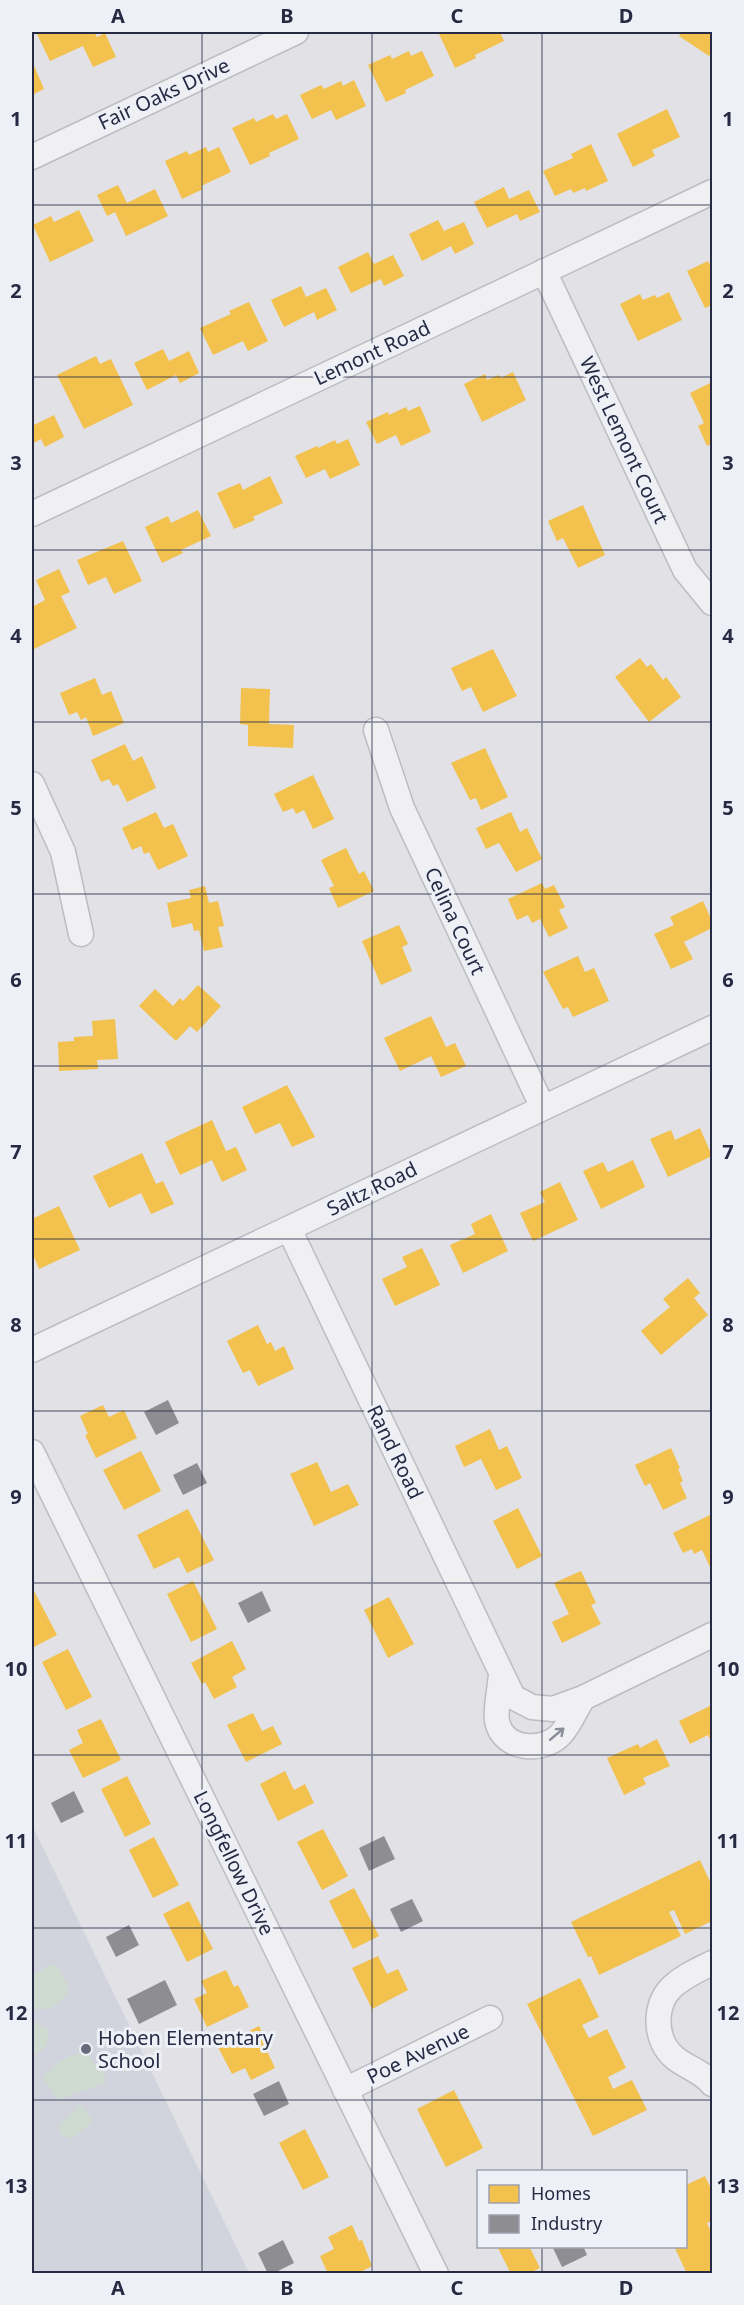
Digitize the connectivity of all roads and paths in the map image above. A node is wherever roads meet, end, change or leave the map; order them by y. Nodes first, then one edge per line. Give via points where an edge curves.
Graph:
1 (296, 32) edge
2 (32, 157) edge
3 (712, 192) edge
4 (544, 272) junction
5 (32, 514) edge
6 (712, 603) edge
7 (376, 730) dead end
8 (32, 784) edge
9 (81, 934) dead end
10 (712, 1028) edge
11 (543, 1108) junction
12 (289, 1229) junction
13 (32, 1350) edge
14 (32, 1452) edge
15 (712, 1635) edge
16 (501, 1675) junction
17 (583, 1698) junction
18 (712, 1963) edge
19 (490, 2018) dead end
20 (712, 2084) edge
21 (345, 2090) junction
22 (436, 2274) edge

1 - 2 street, Fair Oaks Drive
3 - 4 street, Lemont Road
4 - 5 street, Lemont Road
4 - 6 street, West Lemont Court via 685,570
7 - 11 street, Celina Court via 402,808
8 - 9 street via 63,852
10 - 11 street, Saltz Road
11 - 12 street, Saltz Road
12 - 13 street, Saltz Road
12 - 16 street, Rand Road
14 - 21 street, Longfellow Drive
15 - 17 street
16 - 17 street, Rand Road via 513,1697 532,1707 553,1709
16 -> 17 street via 497,1722 516,1745 537,1747 560,1735
18 - 20 street via 671,1988 664,1997 658,2026 662,2041 675,2059 706,2076
19 - 21 street, Poe Avenue
21 - 22 street, Longfellow Drive

